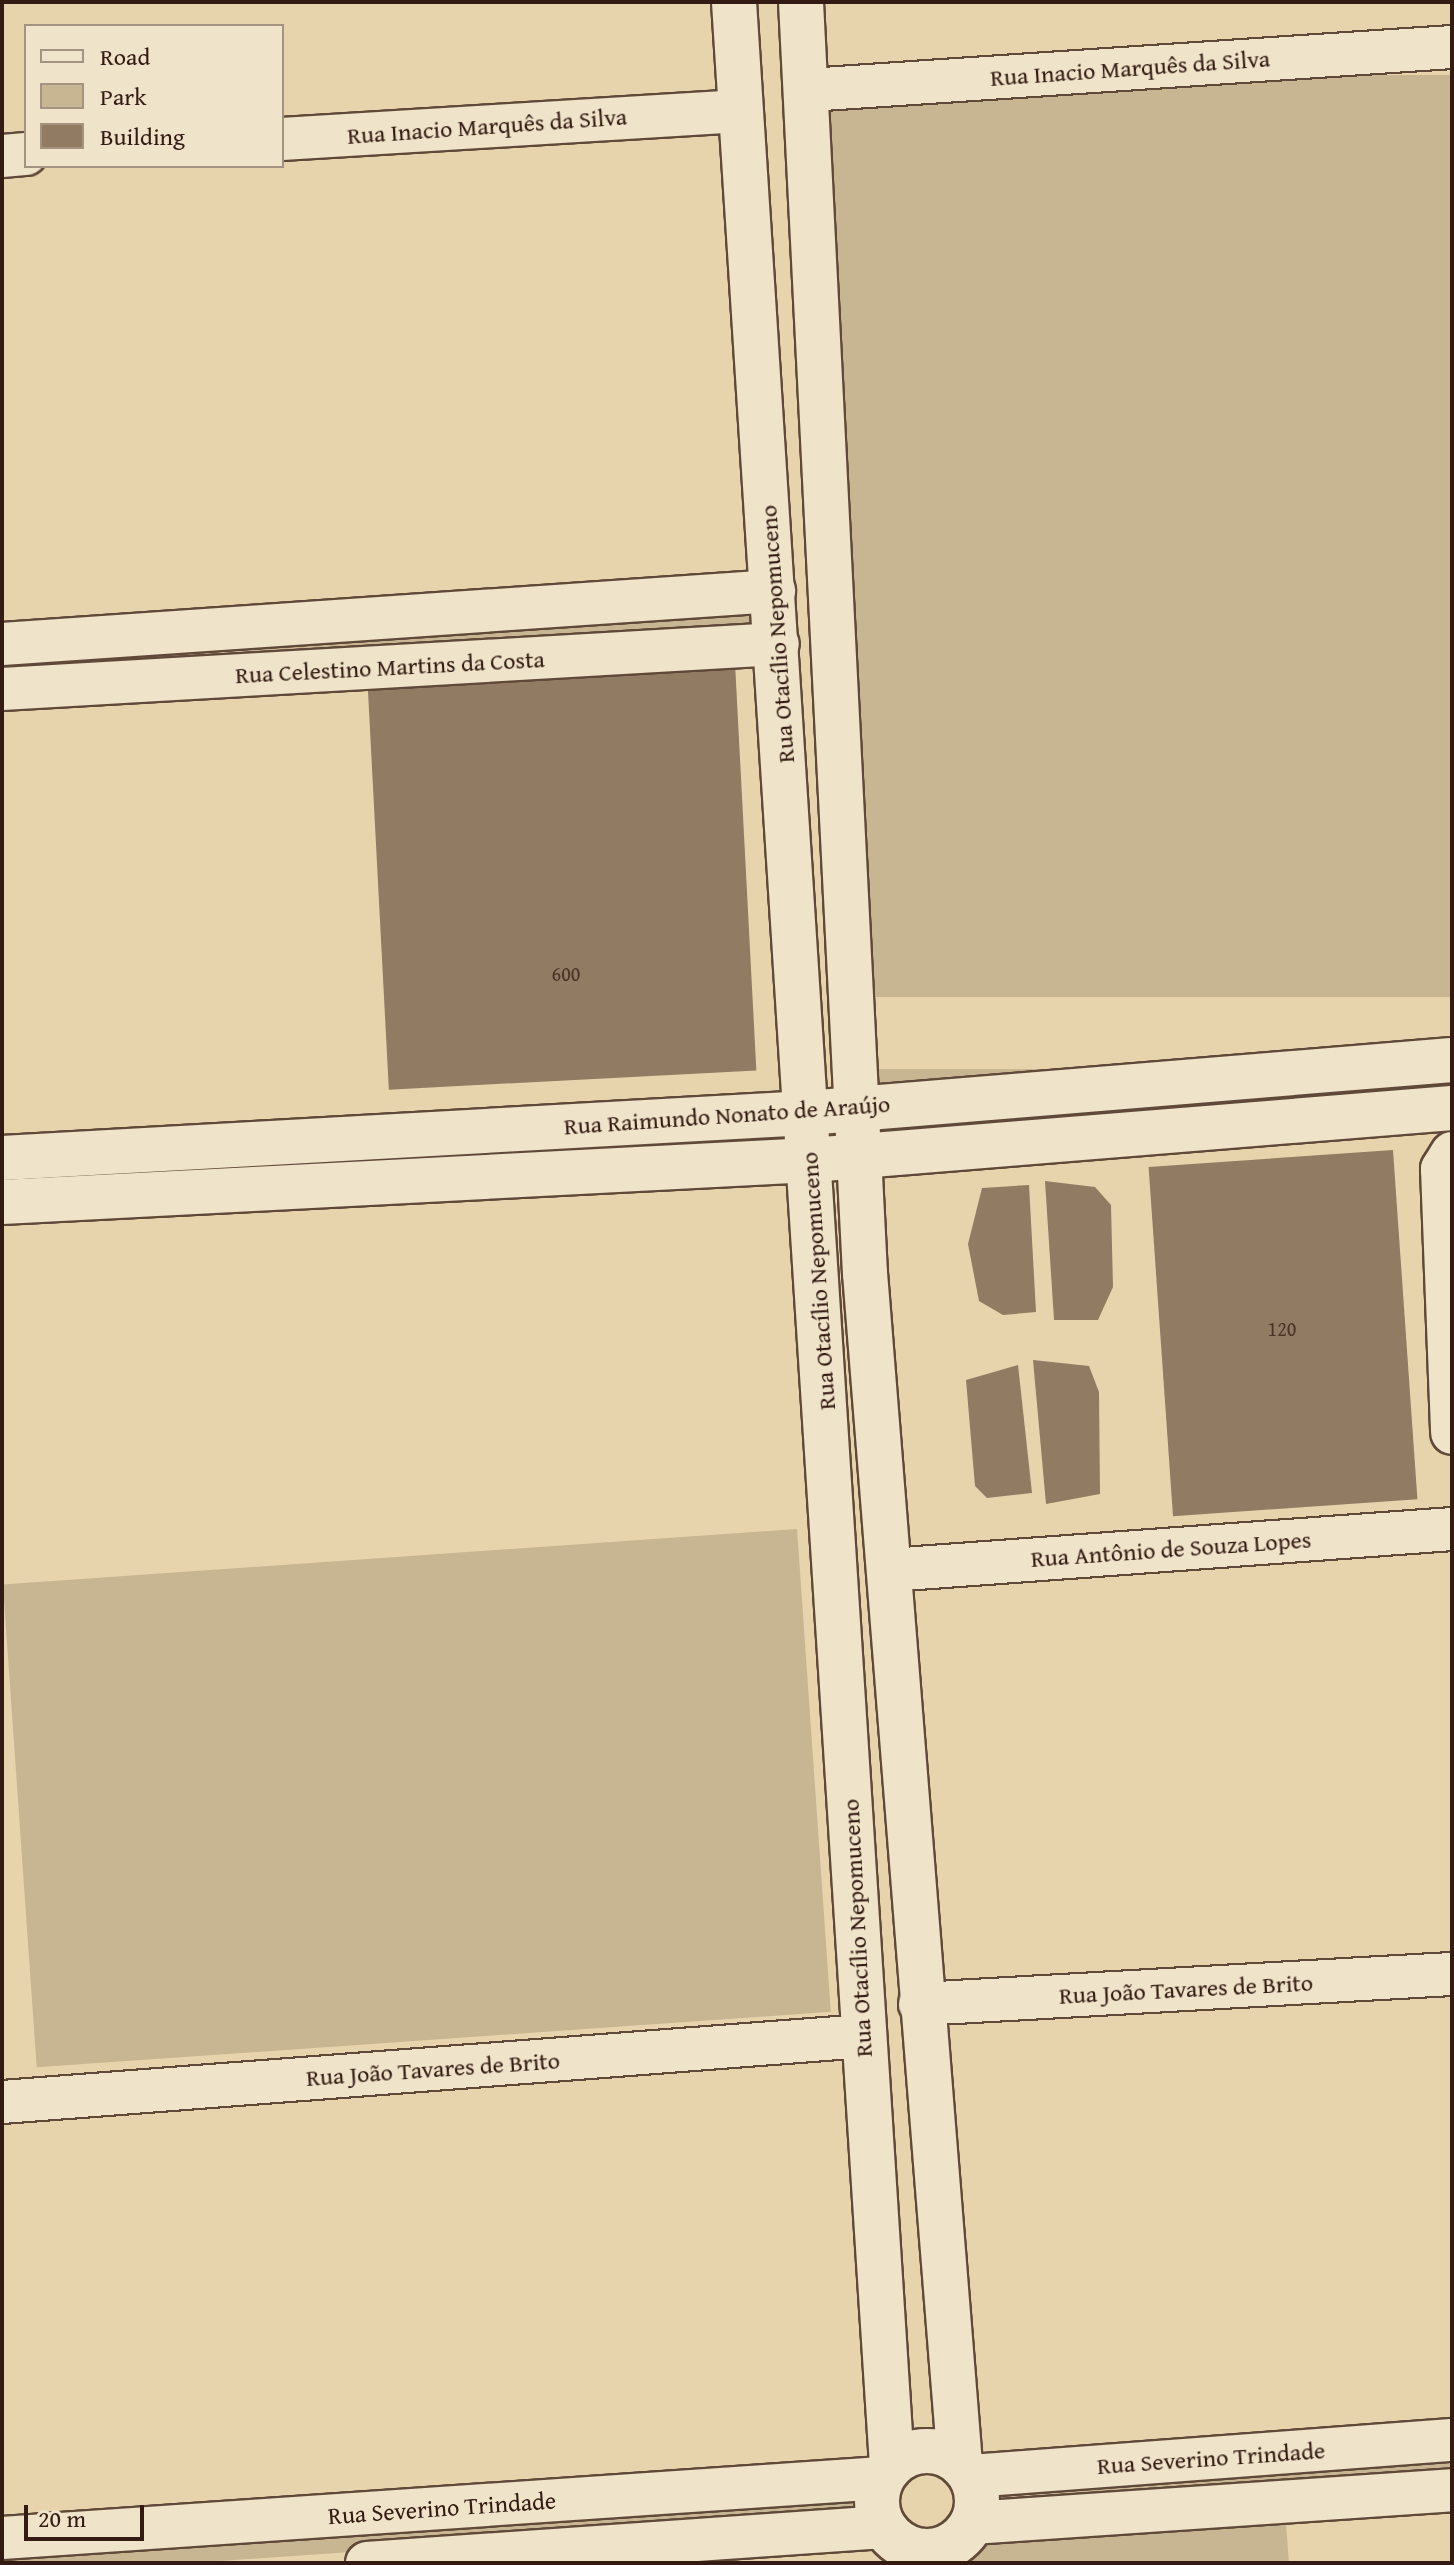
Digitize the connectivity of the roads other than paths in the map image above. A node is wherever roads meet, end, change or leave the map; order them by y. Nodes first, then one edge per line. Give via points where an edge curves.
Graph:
1 (734, 2) edge
2 (801, 2) edge
3 (1452, 47) edge
4 (808, 90) junction
5 (740, 111) junction
6 (284, 139) edge
7 (24, 154) edge
8 (2, 156) edge
9 (774, 591) junction
10 (13, 643) edge
11 (778, 644) junction
12 (17, 688) edge
13 (1452, 1060) edge
14 (856, 1107) junction
15 (1452, 1108) edge
16 (807, 1113) junction
17 (1452, 1153) edge
18 (858, 1155) junction
19 (2, 1158) edge
20 (811, 1160) junction
21 (2, 1202) edge
22 (1452, 1433) edge
23 (1452, 1529) edge
24 (890, 1570) junction
25 (1452, 1974) edge
26 (920, 2004) junction
27 (864, 2036) junction
28 (2, 2102) edge
29 (1452, 2440) edge
30 (965, 2469) junction
31 (887, 2471) junction
32 (1452, 2490) edge
33 (2, 2538) edge
34 (966, 2541) edge
35 (892, 2544) edge
36 (367, 2563) edge

1 - 5 street, Rua Otacílio Nepomuceno
2 - 4 street, Rua Otacílio Nepomuceno
3 - 4 street, Rua Inacio Marquês da Silva
4 - 14 street, Rua Otacílio Nepomuceno
5 - 6 street, Rua Inacio Marquês da Silva
5 - 9 street, Rua Otacílio Nepomuceno
7 - 8 street
9 - 10 street, Rua Celestino Martins da Costa
9 - 11 street, Rua Otacílio Nepomuceno
10 - 12 street
11 - 12 street, Rua Celestino Martins da Costa
11 - 16 street, Rua Otacílio Nepomuceno
13 - 14 street, Rua Raimundo Nonato de Araújo
14 - 16 street, Rua Raimundo Nonato de Araújo
14 - 18 street, Rua Otacílio Nepomuceno
15 - 18 street, Rua Raimundo Nonato de Araújo
16 - 19 street, Rua Raimundo Nonato de Araújo
16 - 20 street, Rua Otacílio Nepomuceno
17 - 22 street via 1442,1169
18 - 20 street, Rua Raimundo Nonato de Araújo
18 - 24 street, Rua Otacílio Nepomuceno
20 - 21 street, Rua Raimundo Nonato de Araújo
20 - 27 street, Rua Otacílio Nepomuceno
23 - 24 street, Rua Antônio de Souza Lopes
24 - 26 street, Rua Otacílio Nepomuceno
25 - 26 street, Rua João Tavares de Brito
26 - 30 street, Rua Otacílio Nepomuceno
27 - 28 street, Rua João Tavares de Brito
27 - 31 street, Rua Otacílio Nepomuceno
29 - 30 street, Rua Severino Trindade
30 - 31 street via 933,2451
30 - 34 street via 977,2507
31 - 33 street, Rua Severino Trindade
31 - 35 street via 878,2503
32 - 34 street, Rua Severino Trindade
34 - 35 street via 922,2551
35 - 36 street, Rua Severino Trindade

